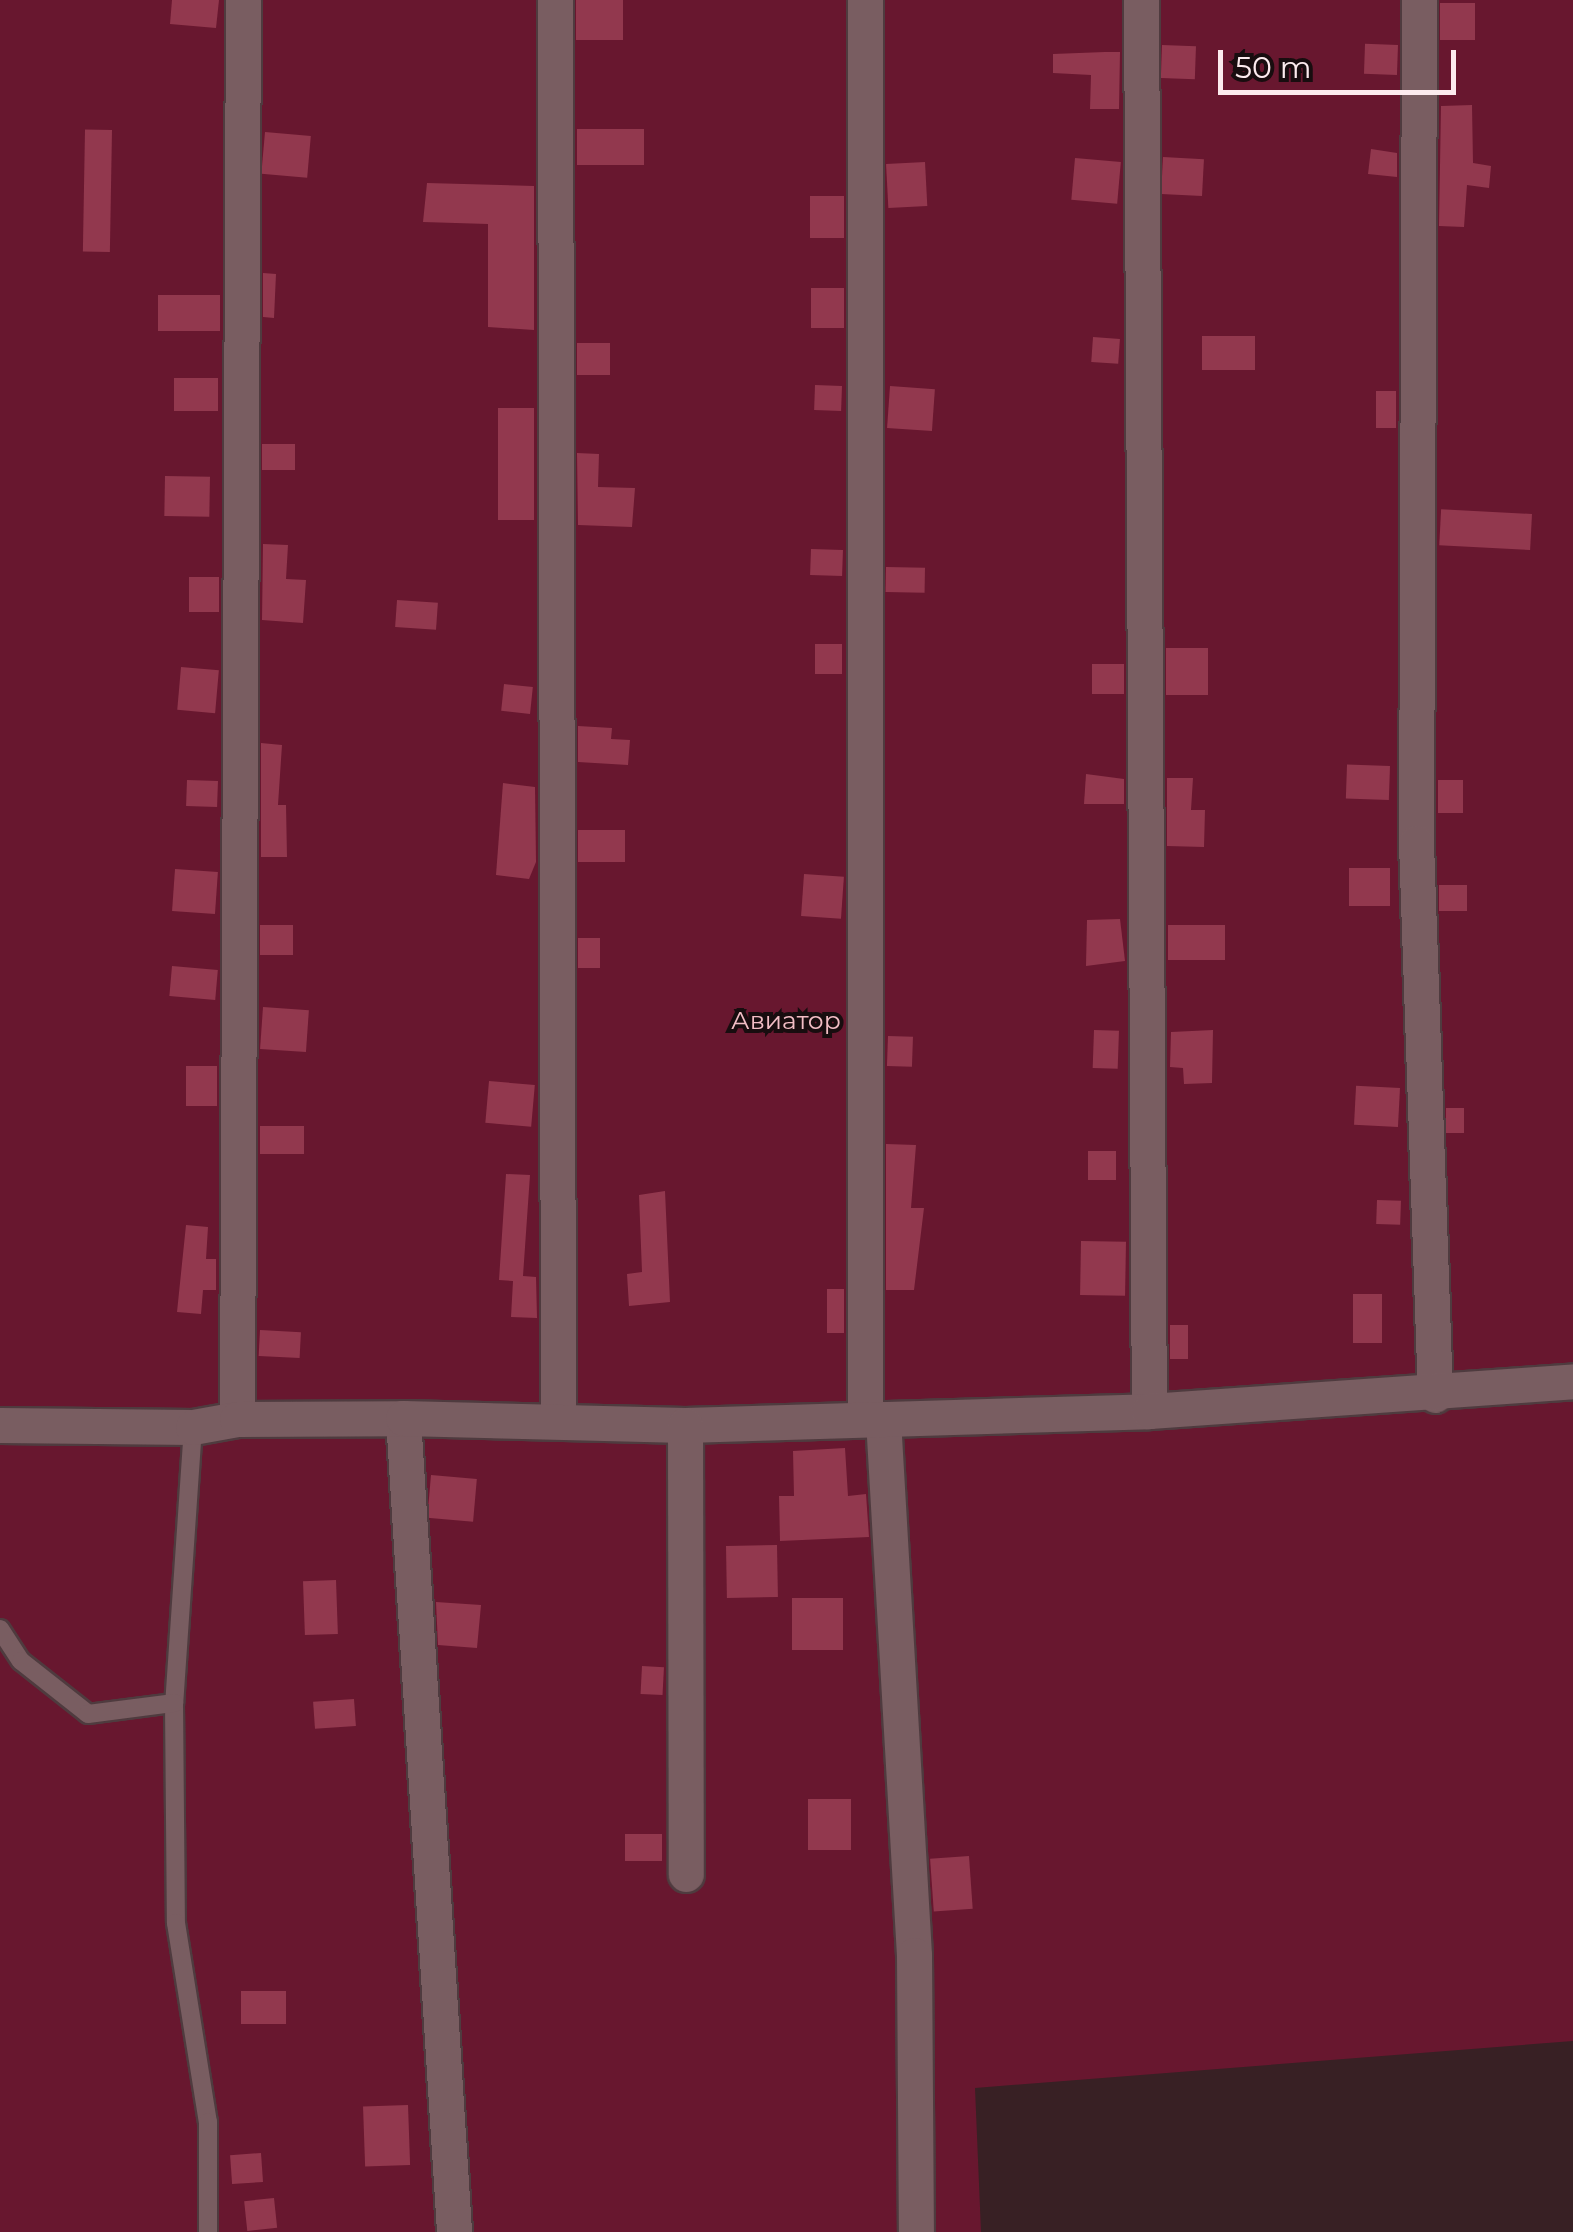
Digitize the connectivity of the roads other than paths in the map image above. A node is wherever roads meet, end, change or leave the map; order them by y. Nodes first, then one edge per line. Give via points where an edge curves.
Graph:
1 (243, 0) edge
2 (555, 0) edge
3 (866, 0) edge
4 (1140, 0) edge
5 (1419, 0) edge
6 (1573, 1381) edge
7 (1434, 1395) junction
8 (1149, 1410) junction
9 (403, 1418) junction
10 (237, 1419) junction
11 (874, 1419) junction
12 (558, 1420) junction
13 (0, 1424) edge
14 (685, 1425) junction
15 (194, 1427) junction
16 (0, 1629) edge
17 (174, 1703) junction
18 (686, 1874) dead end
19 (208, 2232) edge
20 (454, 2232) edge
21 (916, 2232) edge

1 - 10 street
2 - 12 street
3 - 11 street
4 - 8 street
5 - 7 street via 1416,843
6 - 7 street
7 - 8 street
8 - 11 street
9 - 10 street
9 - 12 street
9 - 20 street
10 - 15 street
11 - 14 street
11 - 21 street via 914,1955
12 - 14 street
13 - 15 street
14 - 18 street
15 - 17 lane
16 - 17 lane via 20,1660 88,1714
17 - 19 lane via 176,1923 208,2122

